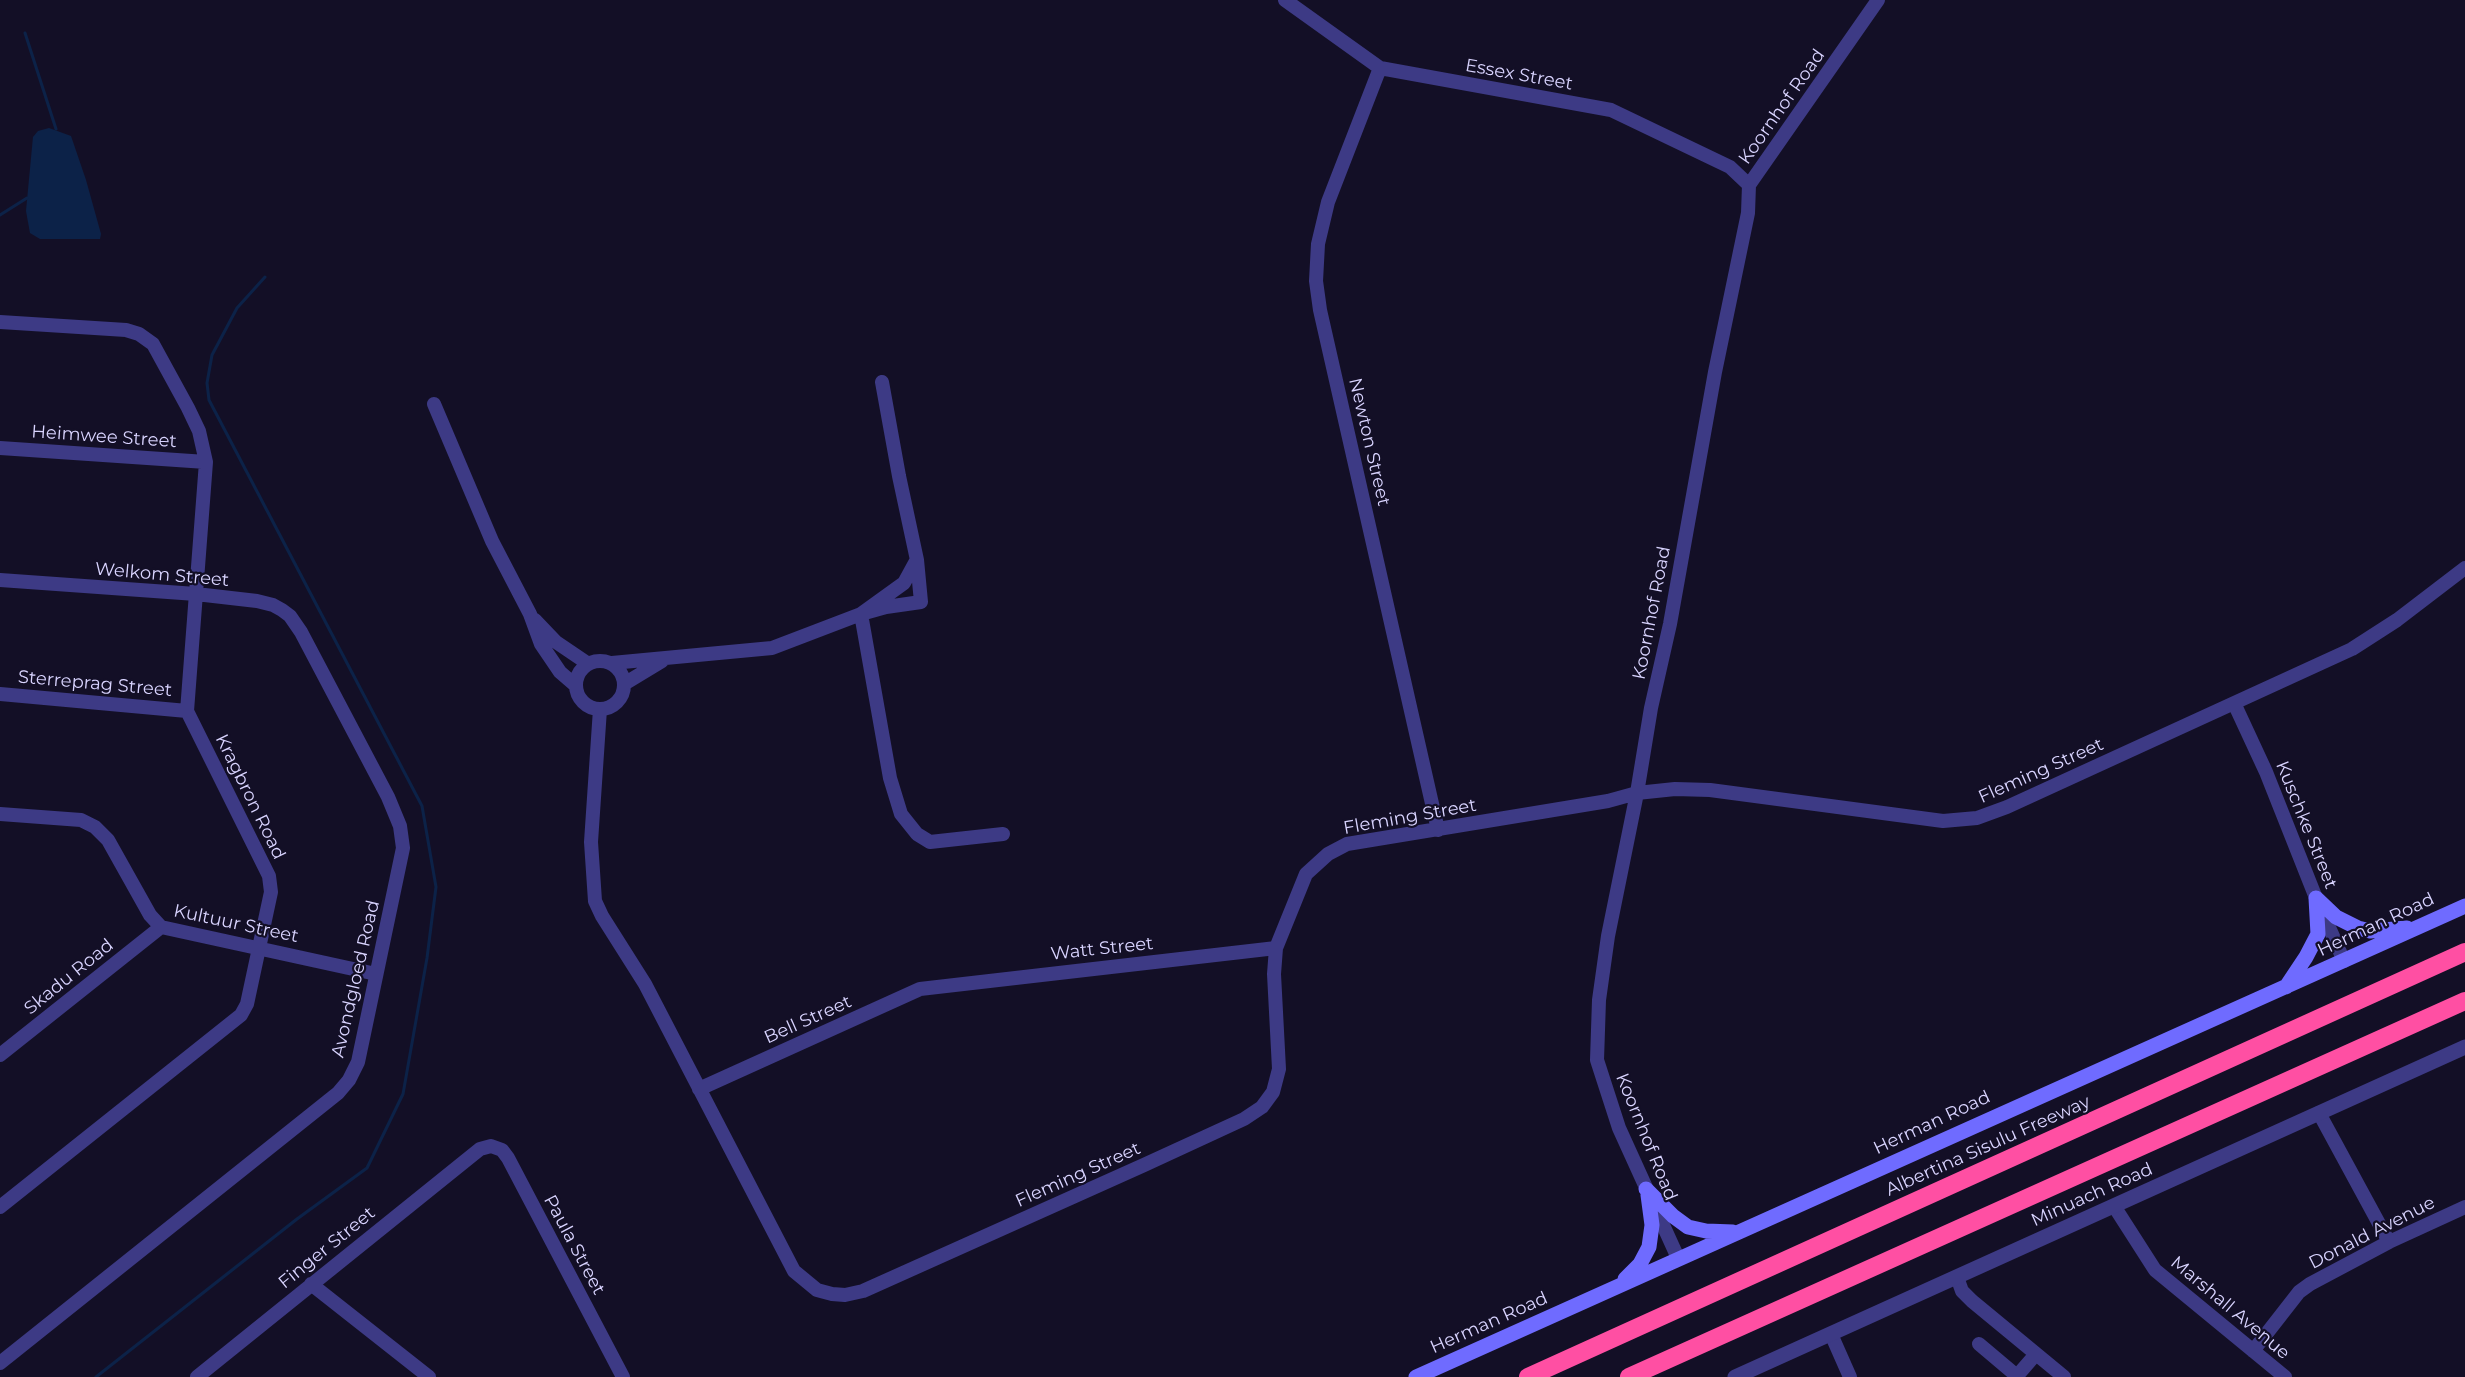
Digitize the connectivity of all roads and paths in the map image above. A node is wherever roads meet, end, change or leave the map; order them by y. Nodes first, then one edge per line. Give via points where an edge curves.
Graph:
1 (1285, 0) edge
2 (1878, 0) edge
3 (1380, 68) junction
4 (1749, 185) junction
5 (0, 322) edge
6 (882, 382) dead end
7 (434, 404) dead end
8 (0, 448) edge
9 (206, 462) junction
10 (917, 560) junction
11 (2465, 568) edge
12 (0, 580) edge
13 (196, 594) junction
14 (530, 614) junction
15 (861, 614) junction
16 (305, 639) joint
17 (666, 658) junction
18 (587, 663) junction
19 (612, 663) junction
20 (624, 684) junction
21 (575, 685) junction
22 (0, 694) edge
23 (2234, 703) junction
24 (600, 709) junction
25 (187, 711) junction
26 (1636, 793) junction
27 (0, 814) edge
28 (1438, 830) junction
29 (1003, 834) dead end
30 (2316, 898) junction
31 (2465, 906) edge
32 (2420, 926) junction
33 (161, 927) junction
34 (261, 947) junction
35 (1276, 948) junction
36 (2465, 952) edge
37 (2344, 961) junction
38 (376, 974) junction
39 (933, 987) joint
40 (2284, 989) junction
41 (2465, 1000) edge
42 (2465, 1047) edge
43 (0, 1055) edge
44 (699, 1089) junction
45 (2319, 1113) junction
46 (480, 1149) joint
47 (1647, 1192) junction
48 (2114, 1206) junction
49 (0, 1207) edge
50 (2465, 1207) edge
51 (1738, 1232) junction
52 (2389, 1242) junction
53 (1678, 1258) junction
54 (1957, 1277) junction
55 (311, 1284) junction
56 (1618, 1286) junction
57 (1831, 1334) junction
58 (1979, 1344) dead end
59 (2253, 1352) junction
60 (2036, 1354) junction
61 (0, 1364) edge
62 (1740, 1376) edge
63 (197, 1377) edge
64 (429, 1377) edge
65 (623, 1377) edge
66 (1416, 1377) edge
67 (1528, 1377) edge
68 (1629, 1377) edge
69 (1850, 1377) edge
70 (2017, 1377) edge
71 (2064, 1377) edge
72 (2285, 1377) edge

1 - 3 street, Essex Street
2 - 4 street, Koornhof Road
3 - 4 street, Essex Street via 1611,110 1730,167
3 - 28 street, Newton Street via 1328,202 1318,244 1316,281
4 - 26 street, Koornhof Road via 1748,213
5 - 9 street via 126,330 146,337 189,408
6 - 10 street
7 - 14 street via 492,541
8 - 9 street, Heimwee Street
9 - 13 street
10 - 15 street via 904,583
10 - 15 street via 921,602
11 - 23 street, Fleming Street via 2352,649
12 - 13 street, Welkom Street
13 - 16 street, Welkom Street via 273,605 290,616
13 - 25 street
14 - 18 street via 556,642
14 - 21 street via 541,644 560,672
15 - 17 street via 772,648
15 - 29 street via 890,778 901,814 917,834 930,842
16 - 38 street, Avondgloed Road via 388,797 402,832 401,864
17 - 19 street
17 - 20 street
18 - 19 street
18 - 21 street via 578,672
19 - 20 street via 621,672
20 - 24 street via 617,702
21 - 24 street via 582,702
22 - 25 street, Sterreprag Street
23 - 26 street, Fleming Street via 2007,807 1961,821 1710,790
23 - 30 street, Kuschke Street
24 - 44 street, Fleming Street via 592,822 595,901 645,984
25 - 34 street, Kragbron Road via 269,876 271,892
26 - 28 street, Fleming Street
26 - 47 street, Koornhof Road via 1608,936 1596,1041 1609,1101
27 - 33 street, Kultuur Street via 81,820 95,827 108,840 150,915
28 - 35 street, Fleming Street via 1354,842 1320,859 1298,889
30 - 32 main road via 2336,917 2358,928 2370,931
30 - 37 street, Kuschke Street
30 - 40 main road via 2318,934
31 - 32 main road, Herman Road
32 - 37 main road, Herman Road
33 - 34 street, Kultuur Street
33 - 43 street, Skadu Road
34 - 38 street, Kultuur Street
34 - 49 street, Kragbron Road via 241,1015
35 - 39 street, Watt Street
35 - 44 street, Fleming Street via 1279,1069 1274,1092 1262,1107 1245,1119 1144,1165 851,1294 817,1290 794,1270
36 - 67 highway, Albertina Sisulu Freeway
37 - 40 main road, Herman Road
38 - 61 street, Avondgloed Road via 357,1062 338,1093
39 - 44 street, Bell Street via 914,992
40 - 51 main road, Herman Road
41 - 68 highway
42 - 45 street, Minuach Road
45 - 48 street, Minuach Road
45 - 52 street
46 - 55 street, Finger Street
46 - 65 street, Paula Street via 496,1148 508,1158
47 - 51 main road via 1688,1227
47 - 53 street, Koornhof Road
47 - 56 main road via 1652,1225 1649,1247 1640,1264
48 - 54 street, Minuach Road
48 - 59 street, Marshall Avenue via 2156,1270
50 - 52 street, Donald Avenue
51 - 53 main road, Herman Road
52 - 59 street, Donald Avenue via 2299,1292
53 - 56 main road, Herman Road
54 - 57 street, Minuach Road
54 - 60 street via 1966,1296
55 - 63 street, Finger Street
55 - 64 street
56 - 66 main road, Herman Road
57 - 62 street, Minuach Road
57 - 69 street
58 - 70 street
59 - 72 street, Marshall Avenue
60 - 70 street
60 - 71 street

